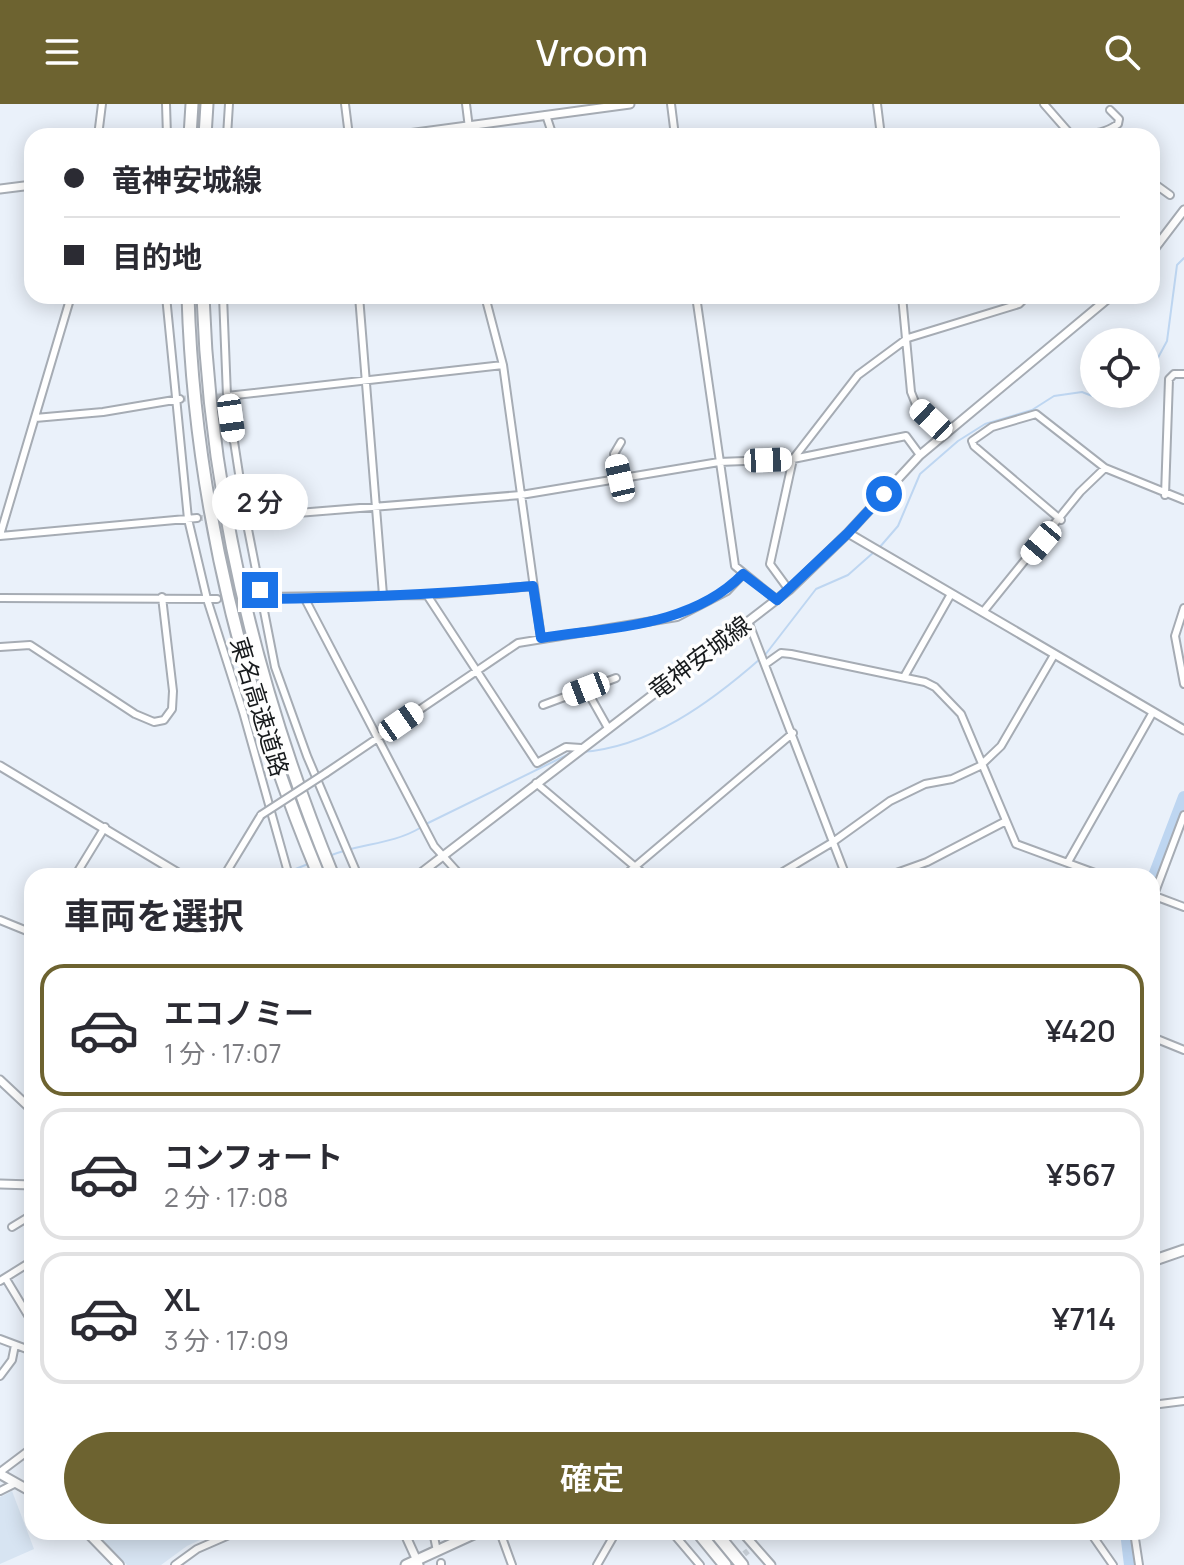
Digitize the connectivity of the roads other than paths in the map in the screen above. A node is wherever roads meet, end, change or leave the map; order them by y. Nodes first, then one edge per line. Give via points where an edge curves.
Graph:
1 (102, 104) edge
2 (166, 104) edge
3 (192, 104) edge
4 (207, 104) edge
5 (229, 104) edge
6 (345, 104) edge
7 (466, 104) edge
8 (630, 104) edge
9 (671, 104) edge
10 (877, 104) edge
11 (1044, 104) edge
12 (1110, 110) dead end
13 (546, 115) junction
14 (470, 126) junction
15 (99, 128) edge
16 (167, 128) edge
17 (190, 128) edge
18 (206, 128) edge
19 (228, 128) edge
20 (348, 128) edge
21 (455, 128) edge
22 (550, 128) edge
23 (674, 128) edge
24 (880, 128) edge
25 (1065, 128) edge
26 (1112, 128) edge
27 (24, 186) edge
28 (1160, 188) edge
29 (0, 189) edge
30 (1170, 195) dead end
31 (1184, 210) edge
32 (1160, 242) edge
33 (69, 304) edge
34 (167, 304) edge
35 (189, 304) edge
36 (204, 304) edge
37 (223, 304) edge
38 (360, 304) edge
39 (487, 304) edge
40 (697, 304) edge
41 (903, 304) edge
42 (1019, 304) edge
43 (1101, 304) edge
44 (908, 338) junction
45 (503, 365) junction
46 (1184, 374) edge
47 (365, 381) junction
48 (227, 396) junction
49 (177, 399) junction
50 (35, 418) junction
51 (945, 433) junction
52 (621, 442) dead end
53 (920, 455) junction
54 (793, 459) junction
55 (719, 462) junction
56 (1105, 468) junction
57 (620, 478) junction
58 (521, 495) junction
59 (1165, 495) junction
60 (1184, 500) edge
61 (374, 508) junction
62 (197, 518) tunnel mouth
63 (236, 518) tunnel mouth
64 (188, 519) junction
65 (246, 519) junction
66 (1061, 520) junction
67 (848, 533) junction
68 (0, 535) edge
69 (743, 574) junction
70 (533, 586) junction
71 (789, 590) junction
72 (951, 594) junction
73 (383, 595) junction
74 (427, 595) junction
75 (162, 597) junction
76 (0, 598) edge
77 (260, 598) junction
78 (207, 599) junction
79 (217, 599) tunnel mouth
80 (305, 599) junction
81 (777, 600) junction
82 (1184, 608) edge
83 (983, 612) junction
84 (748, 621) junction
85 (541, 638) junction
86 (0, 647) edge
87 (1054, 655) junction
88 (767, 663) junction
89 (475, 671) junction
90 (904, 677) junction
91 (616, 678) dead end
92 (1184, 684) edge
93 (586, 689) junction
94 (543, 705) dead end
95 (1153, 712) junction
96 (608, 728) junction
97 (1184, 730) edge
98 (793, 733) junction
99 (376, 739) junction
100 (581, 748) junction
101 (0, 766) edge
102 (980, 766) junction
103 (535, 782) junction
104 (1184, 815) edge
105 (1006, 821) junction
106 (105, 827) junction
107 (833, 842) junction
108 (442, 854) junction
109 (1068, 862) junction
110 (636, 865) junction
111 (80, 868) edge
112 (170, 868) edge
113 (229, 868) edge
114 (287, 868) edge
115 (316, 868) edge
116 (330, 868) edge
117 (355, 868) edge
118 (426, 868) edge
119 (454, 868) edge
120 (633, 868) edge
121 (639, 868) edge
122 (789, 868) edge
123 (843, 868) edge
124 (910, 868) edge
125 (1083, 868) edge
126 (1160, 878) edge
127 (1160, 899) edge
128 (1184, 907) edge
129 (0, 920) edge
130 (24, 930) edge
131 (1160, 1040) edge
132 (1184, 1050) edge
133 (0, 1080) edge
134 (24, 1102) edge
135 (0, 1184) edge
136 (24, 1185) edge
137 (24, 1220) edge
138 (12, 1227) dead end
139 (1184, 1250) edge
140 (1160, 1258) edge
141 (24, 1266) edge
142 (3, 1280) edge
143 (24, 1310) edge
144 (0, 1339) edge
145 (15, 1345) junction
146 (24, 1348) edge
147 (0, 1376) edge
148 (1184, 1401) edge
149 (1160, 1404) edge
150 (24, 1454) edge
151 (0, 1473) edge
152 (14, 1484) junction
153 (24, 1488) edge
154 (0, 1491) edge
155 (95, 1540) edge
156 (213, 1540) edge
157 (408, 1540) edge
158 (435, 1540) edge
159 (461, 1540) edge
160 (503, 1540) edge
161 (611, 1540) edge
162 (679, 1540) edge
163 (705, 1540) edge
164 (722, 1540) edge
165 (746, 1540) edge
166 (1096, 1540) edge
167 (1135, 1540) edge
168 (437, 1551) junction
169 (418, 1562) edge
170 (119, 1565) edge
171 (175, 1565) edge
172 (406, 1565) edge
173 (512, 1565) edge
174 (597, 1565) edge
175 (700, 1565) edge
176 (725, 1565) edge
177 (742, 1565) edge
178 (771, 1565) edge
179 (1113, 1565) edge
180 (1139, 1565) edge

1 - 15 street
2 - 16 street
3 - 17 highway
4 - 18 highway
5 - 19 street
6 - 20 street
7 - 14 street
8 - 13 street
9 - 23 street
10 - 24 street
11 - 25 street
12 - 26 street via 1119,119
13 - 14 street
13 - 22 street
14 - 21 street
27 - 29 street
28 - 30 street
31 - 32 street
33 - 50 street
34 - 49 street
35 - 115 highway, 東名高速道路 via 203,469 232,618 266,736
36 - 116 highway, 東名高速道路 via 217,455 238,577 280,732
37 - 48 street
38 - 47 street
39 - 45 street
40 - 55 street
41 - 44 street
42 - 44 street
43 - 51 street, 竜神安城線
44 - 51 street via 911,392 917,407
44 - 54 street via 858,375
45 - 47 street
45 - 58 street
46 - 59 street via 1169,379
47 - 48 street
47 - 61 street
48 - 65 street
49 - 50 street
49 - 64 street
50 - 68 street
51 - 53 street, 竜神安城線
52 - 57 street via 614,454
53 - 54 street via 906,436
53 - 67 street, 竜神安城線
54 - 55 street
54 - 71 street via 770,564
55 - 57 street
55 - 69 street via 735,566
56 - 59 street
56 - 66 street
56 - 66 street via 1034,413 992,427 972,441
57 - 58 street
58 - 61 street
58 - 70 street
59 - 60 street
61 - 65 street
61 - 73 street
62 - 64 street
63 - 65 street
64 - 68 street
64 - 78 street
65 - 77 street
66 - 83 street
67 - 71 street, 竜神安城線
67 - 72 street
69 - 81 street
69 - 85 street via 727,591 677,617
70 - 74 street
70 - 85 street
71 - 81 street, 竜神安城線
72 - 83 street
72 - 90 street
73 - 74 street
73 - 80 street
74 - 89 street
75 - 76 street
75 - 78 street
75 - 86 street via 173,691 172,709 164,720 135,714 30,645
77 - 80 street
77 - 117 street via 279,684
78 - 79 street
78 - 114 street
80 - 99 street
81 - 84 street, 竜神安城線
82 - 92 street via 1175,636
83 - 87 street
84 - 88 street
84 - 96 street, 竜神安城線
85 - 89 street via 518,643
87 - 95 street
87 - 102 street via 1001,746
88 - 90 street via 781,653 791,654
88 - 98 street
89 - 99 street
89 - 100 street via 537,763 566,747
90 - 102 street via 930,683 957,707
91 - 93 street
93 - 94 street
93 - 96 street
95 - 97 street
95 - 109 street
96 - 100 street, 竜神安城線
98 - 107 street
98 - 110 street
99 - 108 street
99 - 113 street, bridge via 261,815
100 - 103 street, 竜神安城線
101 - 106 street
102 - 105 street
102 - 107 street via 890,801
103 - 108 street, 竜神安城線
103 - 110 street
104 - 126 street
105 - 109 street via 1016,844
105 - 124 street
106 - 111 street
106 - 112 street
107 - 122 street
107 - 123 street
108 - 118 street, 竜神安城線
108 - 119 street
109 - 125 street
110 - 120 street
110 - 121 street
127 - 128 street
129 - 130 street
131 - 132 street
133 - 134 street
135 - 136 street
137 - 138 street
139 - 140 main road
141 - 142 street
142 - 143 street
144 - 145 street
145 - 146 street
145 - 147 street
148 - 149 street
150 - 151 street
151 - 152 main road
152 - 153 main road
152 - 154 street
155 - 170 main road
156 - 171 street
157 - 169 street
158 - 168 street
159 - 168 main road
160 - 173 street
161 - 174 street
162 - 175 street
163 - 176 highway
164 - 177 highway
165 - 178 street
166 - 179 street
167 - 180 street
168 - 169 main road
169 - 172 main road

